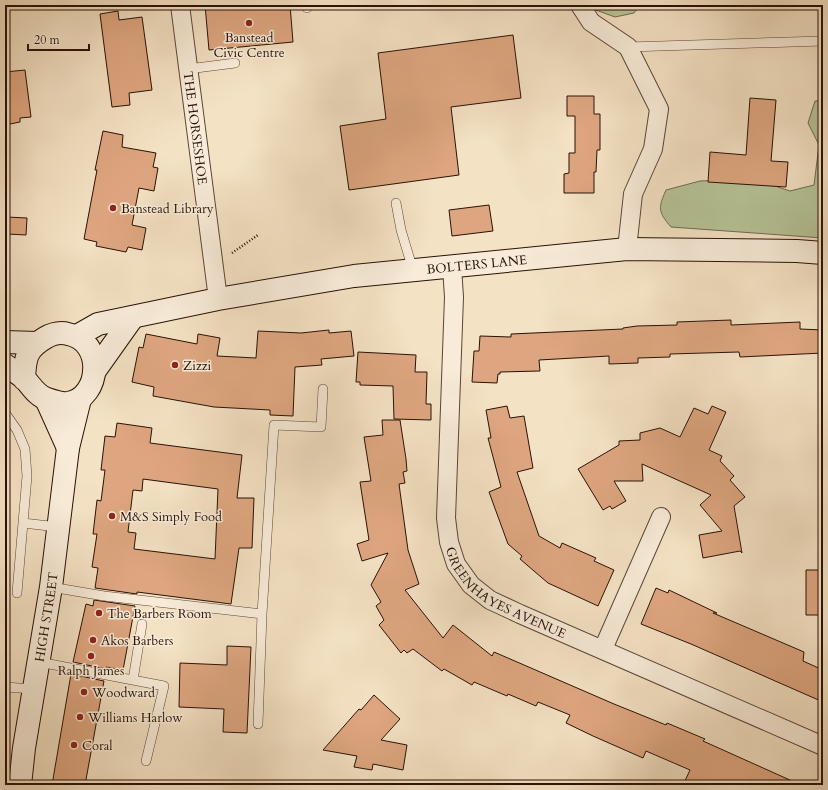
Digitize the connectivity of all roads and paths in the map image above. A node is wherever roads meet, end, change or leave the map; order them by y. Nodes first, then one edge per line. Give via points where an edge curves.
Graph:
1 (180, 5) edge
2 (580, 5) edge
3 (823, 41) edge
4 (628, 48) junction
5 (235, 63) dead end
6 (188, 69) junction
7 (396, 203) dead end
8 (258, 236) dead end
9 (627, 249) junction
10 (823, 253) edge
11 (214, 267) junction
12 (452, 267) junction
13 (413, 270) junction
14 (218, 299) junction
15 (133, 317) junction
16 (77, 336) junction
17 (5, 342) edge
18 (37, 343) junction
19 (5, 364) edge
20 (94, 372) junction
21 (24, 379) junction
22 (323, 389) dead end
23 (80, 398) junction
24 (46, 399) junction
25 (5, 413) edge
26 (68, 448) junction
27 (661, 517) dead end
28 (23, 523) junction
29 (58, 527) junction
30 (51, 587) junction
31 (17, 593) dead end
32 (262, 614) junction
33 (142, 624) dead end
34 (603, 649) junction
35 (39, 662) junction
36 (133, 680) junction
37 (5, 687) edge
38 (34, 689) junction
39 (258, 724) dead end
40 (823, 746) edge
41 (146, 761) dead end
42 (20, 785) edge

1 - 6 street, THE HORSESHOE
2 - 4 street via 591,22
3 - 4 lane
4 - 9 street via 659,109 653,149 634,194
5 - 6 lane
6 - 11 street, THE HORSESHOE
7 - 13 lane
8 - 11 path
9 - 10 main road, BOLTERS LANE via 797,250
9 - 12 main road, BOLTERS LANE
11 - 14 street, THE HORSESHOE
12 - 13 main road, BOLTERS LANE
12 - 34 street, GREENHAYES AVENUE via 454,297 446,518 449,542 456,564 470,585 490,600
13 - 14 main road, BOLTERS LANE via 354,276
14 - 15 main road, BOLTERS LANE
15 - 16 main road, BOLTERS LANE via 98,324
15 - 20 main road
16 - 18 main road via 63,333 49,336
16 - 20 main road via 87,344 94,358
17 - 18 main road
18 - 21 main road via 28,352
19 - 21 main road
20 - 23 main road via 91,387
21 - 24 main road via 32,390
22 - 32 lane via 321,427 274,424
23 - 24 main road via 68,403
23 - 26 main road, HIGH STREET
24 - 26 main road
25 - 28 lane via 17,430 25,449 27,476
26 - 29 main road, HIGH STREET
27 - 34 street
28 - 29 lane
28 - 31 lane
29 - 30 main road, HIGH STREET
30 - 32 lane via 104,596
30 - 35 main road, HIGH STREET
32 - 39 lane
33 - 36 lane
34 - 40 street, GREENHAYES AVENUE
35 - 36 lane
35 - 38 main road, HIGH STREET
36 - 41 lane via 164,686
37 - 38 lane
38 - 42 main road, HIGH STREET

